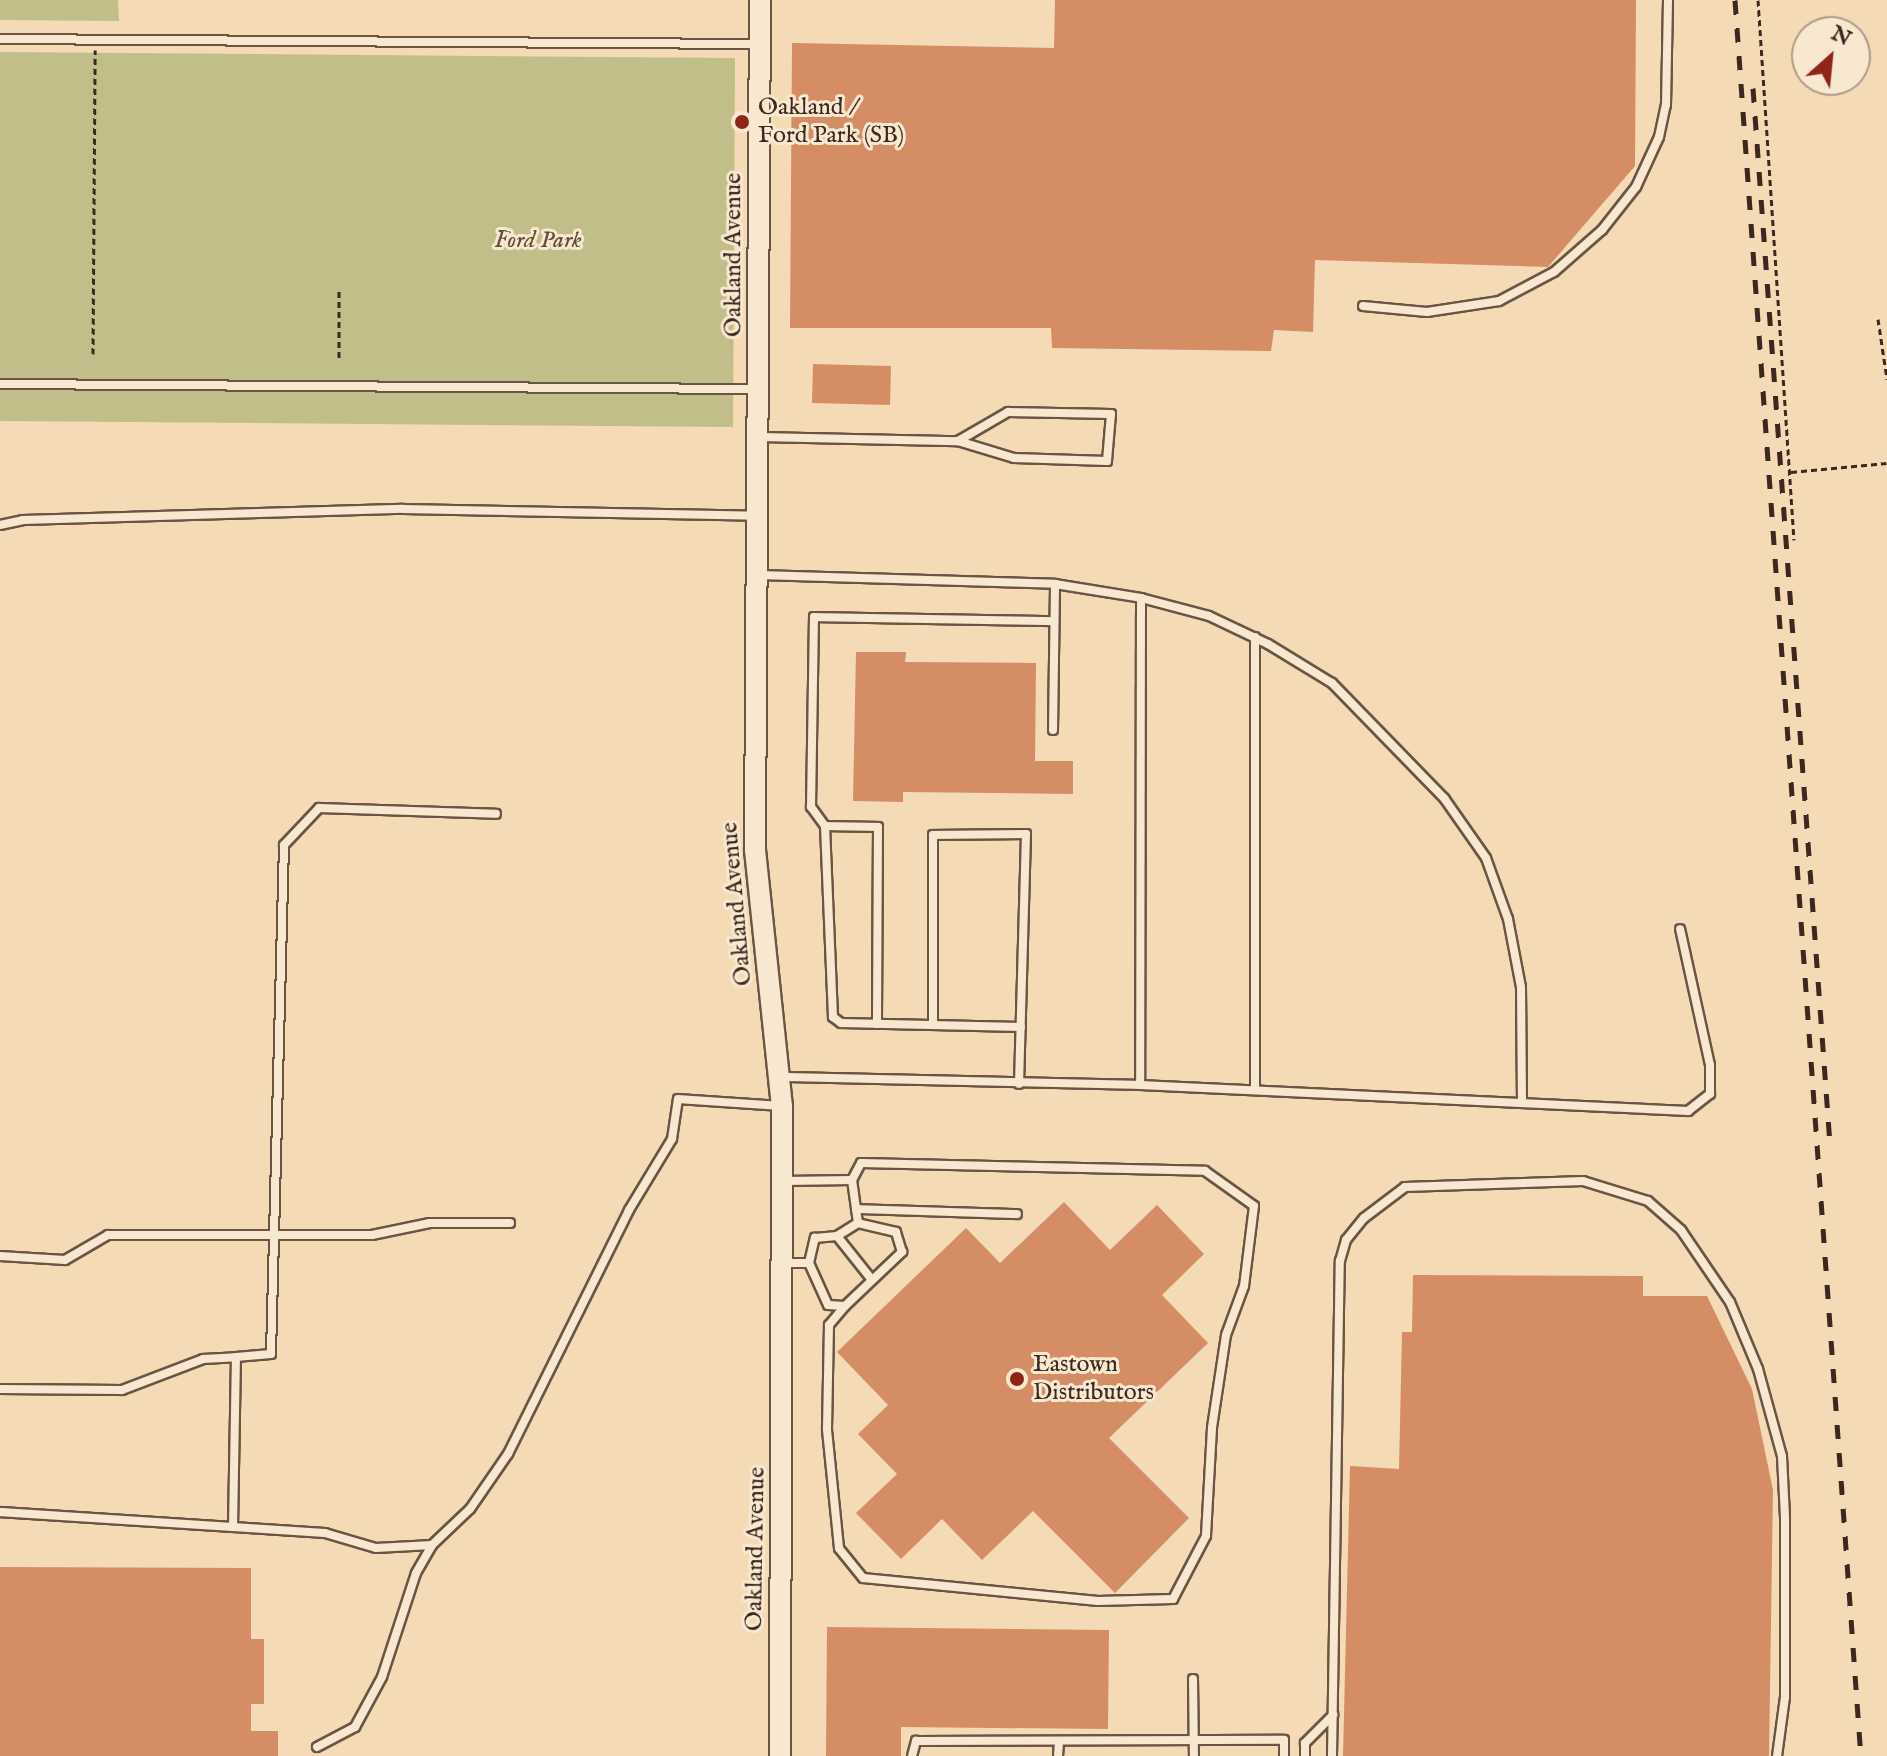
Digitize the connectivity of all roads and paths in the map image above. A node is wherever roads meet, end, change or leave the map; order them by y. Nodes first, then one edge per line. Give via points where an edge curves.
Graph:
1 (760, 0) edge
2 (1668, 0) edge
3 (1758, 0) edge
4 (0, 39) edge
5 (95, 40) junction
6 (760, 44) junction
7 (339, 289) dead end
8 (1363, 306) dead end
9 (1878, 319) dead end
10 (93, 354) dead end
11 (339, 358) dead end
12 (1887, 379) edge
13 (0, 384) edge
14 (759, 389) junction
15 (759, 437) junction
16 (958, 441) junction
17 (1887, 463) edge
18 (1791, 472) junction
19 (759, 516) junction
20 (0, 525) edge
21 (1794, 540) dead end
22 (758, 575) junction
23 (1055, 584) junction
24 (1141, 598) junction
25 (1054, 621) junction
26 (1255, 637) junction
27 (1053, 730) dead end
28 (496, 814) dead end
29 (825, 826) junction
30 (1680, 929) dead end
31 (877, 1024) junction
32 (933, 1025) junction
33 (1021, 1027) junction
34 (780, 1077) junction
35 (1019, 1084) junction
36 (1140, 1085) junction
37 (1255, 1090) junction
38 (1522, 1103) junction
39 (782, 1106) junction
40 (852, 1180) junction
41 (783, 1181) junction
42 (856, 1209) junction
43 (1017, 1214) dead end
44 (510, 1223) dead end
45 (858, 1223) junction
46 (273, 1231) junction
47 (837, 1236) junction
48 (0, 1256) edge
49 (784, 1263) junction
50 (809, 1263) junction
51 (872, 1280) junction
52 (845, 1306) junction
53 (236, 1357) junction
54 (0, 1389) edge
55 (0, 1512) edge
56 (233, 1527) junction
57 (432, 1545) junction
58 (1193, 1679) dead end
59 (1333, 1715) junction
60 (1059, 1741) junction
61 (1194, 1741) junction
62 (317, 1747) dead end
63 (780, 1756) edge
64 (912, 1756) edge
65 (1058, 1756) edge
66 (1194, 1756) edge
67 (1284, 1756) edge
68 (1305, 1756) edge
69 (1332, 1756) edge
70 (1777, 1756) edge

1 - 6 street, Oakland Avenue
2 - 8 lane via 1666,105 1659,137 1636,187 1602,230 1554,272 1499,301 1427,312
3 - 18 path
4 - 5 lane
5 - 6 lane
5 - 10 path
6 - 14 street, Oakland Avenue
7 - 11 path
9 - 12 path
13 - 14 lane
14 - 15 street, Oakland Avenue
15 - 16 lane
15 - 19 street, Oakland Avenue
16 - 16 lane via 1008,412 1111,414 1107,461 1014,458
17 - 18 path
18 - 21 path
19 - 20 lane via 403,509 23,520
19 - 22 street, Oakland Avenue
22 - 23 lane
22 - 34 street, Oakland Avenue via 755,850
23 - 24 lane
23 - 25 lane
24 - 26 lane via 1209,616
24 - 36 lane
25 - 27 lane
25 - 29 lane via 814,617 811,807
26 - 37 lane
26 - 38 lane via 1332,683 1395,742 1486,858 1508,919 1521,987
28 - 46 lane via 319,808 284,845
29 - 31 lane via 830,1008 841,1023
29 - 31 lane via 878,827
30 - 38 lane via 1710,1065 1710,1094 1688,1111
31 - 32 lane
32 - 33 lane
32 - 33 lane via 933,835 1026,834
33 - 35 lane
34 - 35 lane
34 - 39 street, Oakland Avenue
35 - 36 lane
36 - 37 lane
37 - 38 lane
39 - 41 street, Oakland Avenue
39 - 57 lane via 678,1099 672,1139 629,1210 508,1454 470,1509
40 - 41 lane
40 - 42 lane
40 - 52 lane via 861,1163 1205,1171 1254,1206 1244,1286 1226,1335 1214,1412 1206,1536 1173,1599 1098,1601 863,1578 839,1548 827,1429 829,1325
41 - 49 street, Oakland Avenue
42 - 43 lane
42 - 45 lane
44 - 46 lane via 430,1223 372,1235
45 - 47 lane
45 - 51 lane via 896,1232 902,1252
46 - 48 lane via 108,1235 65,1260
46 - 53 lane via 271,1354
47 - 50 lane via 815,1238
47 - 51 lane
49 - 50 lane
49 - 63 street, Oakland Avenue
50 - 52 lane via 828,1305
51 - 52 lane
53 - 54 lane via 203,1359 122,1390
53 - 56 lane
55 - 56 lane
56 - 57 lane via 325,1533 376,1548
57 - 62 lane via 416,1573 382,1677 355,1727
58 - 61 lane
59 - 68 lane via 1305,1743
59 - 69 lane
59 - 70 lane via 1340,1261 1346,1240 1364,1218 1405,1187 1583,1181 1648,1201 1681,1230 1730,1302 1758,1369 1782,1456 1785,1697
60 - 61 lane
60 - 64 lane via 916,1741
60 - 65 lane
61 - 66 lane
61 - 67 lane via 1284,1740

